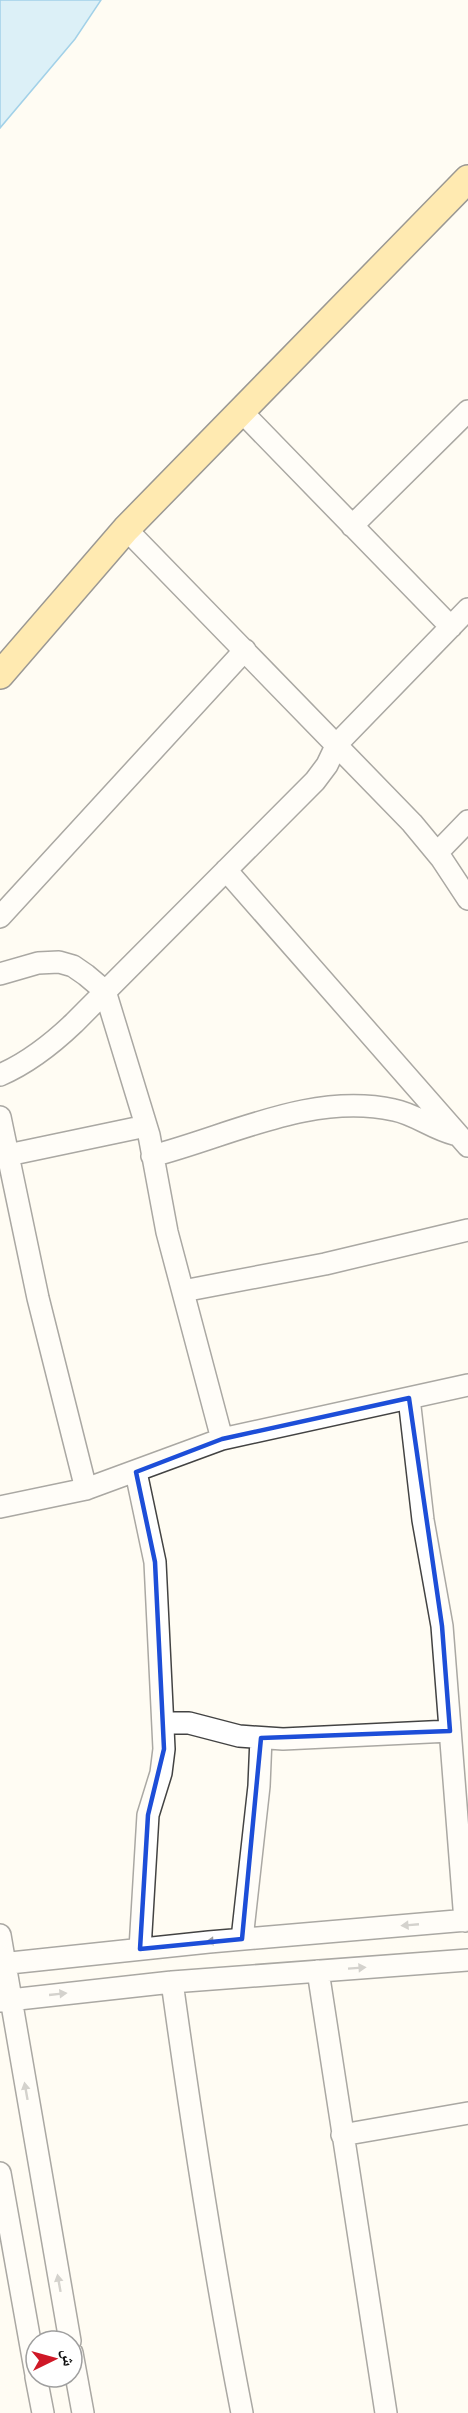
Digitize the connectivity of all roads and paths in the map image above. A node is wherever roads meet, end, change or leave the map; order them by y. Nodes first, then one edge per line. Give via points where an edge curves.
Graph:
1 (465, 188) edge
2 (241, 411) junction
3 (468, 411) edge
4 (352, 526) junction
5 (126, 529) junction
6 (468, 609) edge
7 (451, 627) junction
8 (245, 650) junction
9 (0, 675) edge
10 (337, 744) junction
11 (468, 821) edge
12 (437, 853) junction
13 (226, 870) junction
14 (468, 898) edge
15 (0, 917) edge
16 (0, 974) edge
17 (105, 991) junction
18 (0, 1075) edge
19 (0, 1117) edge
20 (146, 1126) junction
21 (464, 1141) edge
22 (8, 1155) junction
23 (152, 1156) junction
24 (468, 1230) edge
25 (183, 1291) junction
26 (468, 1385) edge
27 (409, 1398) junction
28 (222, 1439) junction
29 (136, 1472) junction
30 (86, 1489) junction
31 (0, 1507) edge
32 (163, 1723) junction
33 (450, 1731) junction
34 (261, 1738) junction
35 (466, 1920) edge
36 (0, 1935) edge
37 (242, 1939) junction
38 (140, 1949) junction
39 (468, 1960) edge
40 (2, 1964) edge
41 (318, 1971) junction
42 (172, 1982) junction
43 (5, 2000) edge
44 (468, 2114) edge
45 (342, 2135) junction
46 (0, 2174) edge
47 (28, 2329) edge
48 (68, 2329) edge
49 (38, 2389) edge
50 (79, 2389) edge
51 (43, 2413) edge
52 (83, 2413) edge
53 (242, 2413) edge
54 (386, 2413) edge

1 - 2 main road
2 - 4 street
2 - 5 main road
3 - 4 street
4 - 7 street
5 - 8 street
5 - 9 main road
6 - 7 street
7 - 10 street
8 - 10 street
8 - 15 street
10 - 12 street
10 - 13 street via 315,781
11 - 12 street
12 - 14 street
13 - 17 street
13 - 21 street
16 - 17 street via 38,963 59,962 73,966
17 - 18 street via 57,1040
17 - 20 street
19 - 22 street
20 - 22 street
20 - 23 street
21 - 23 street via 395,1110 337,1107 250,1123 220,1137
22 - 30 street via 38,1298
23 - 25 street
24 - 25 street via 325,1264
25 - 28 street
26 - 27 street
27 - 28 street
27 - 33 street via 423,1520 442,1626
28 - 29 street
29 - 30 street
29 - 32 street via 155,1562
30 - 31 street
32 - 34 street via 189,1723
32 - 38 street via 161,1773 148,1815
33 - 34 street
33 - 35 street
34 - 37 street
35 -> 37 street
36 - 40 street
37 -> 38 street
38 - 40 street
41 -> 39 street
40 - 43 street
41 - 42 street
41 - 45 street
43 -> 42 street
42 - 53 street
48 -> 43 street
44 - 45 street
45 - 54 street
46 - 47 street
49 - 51 street
50 - 52 street

